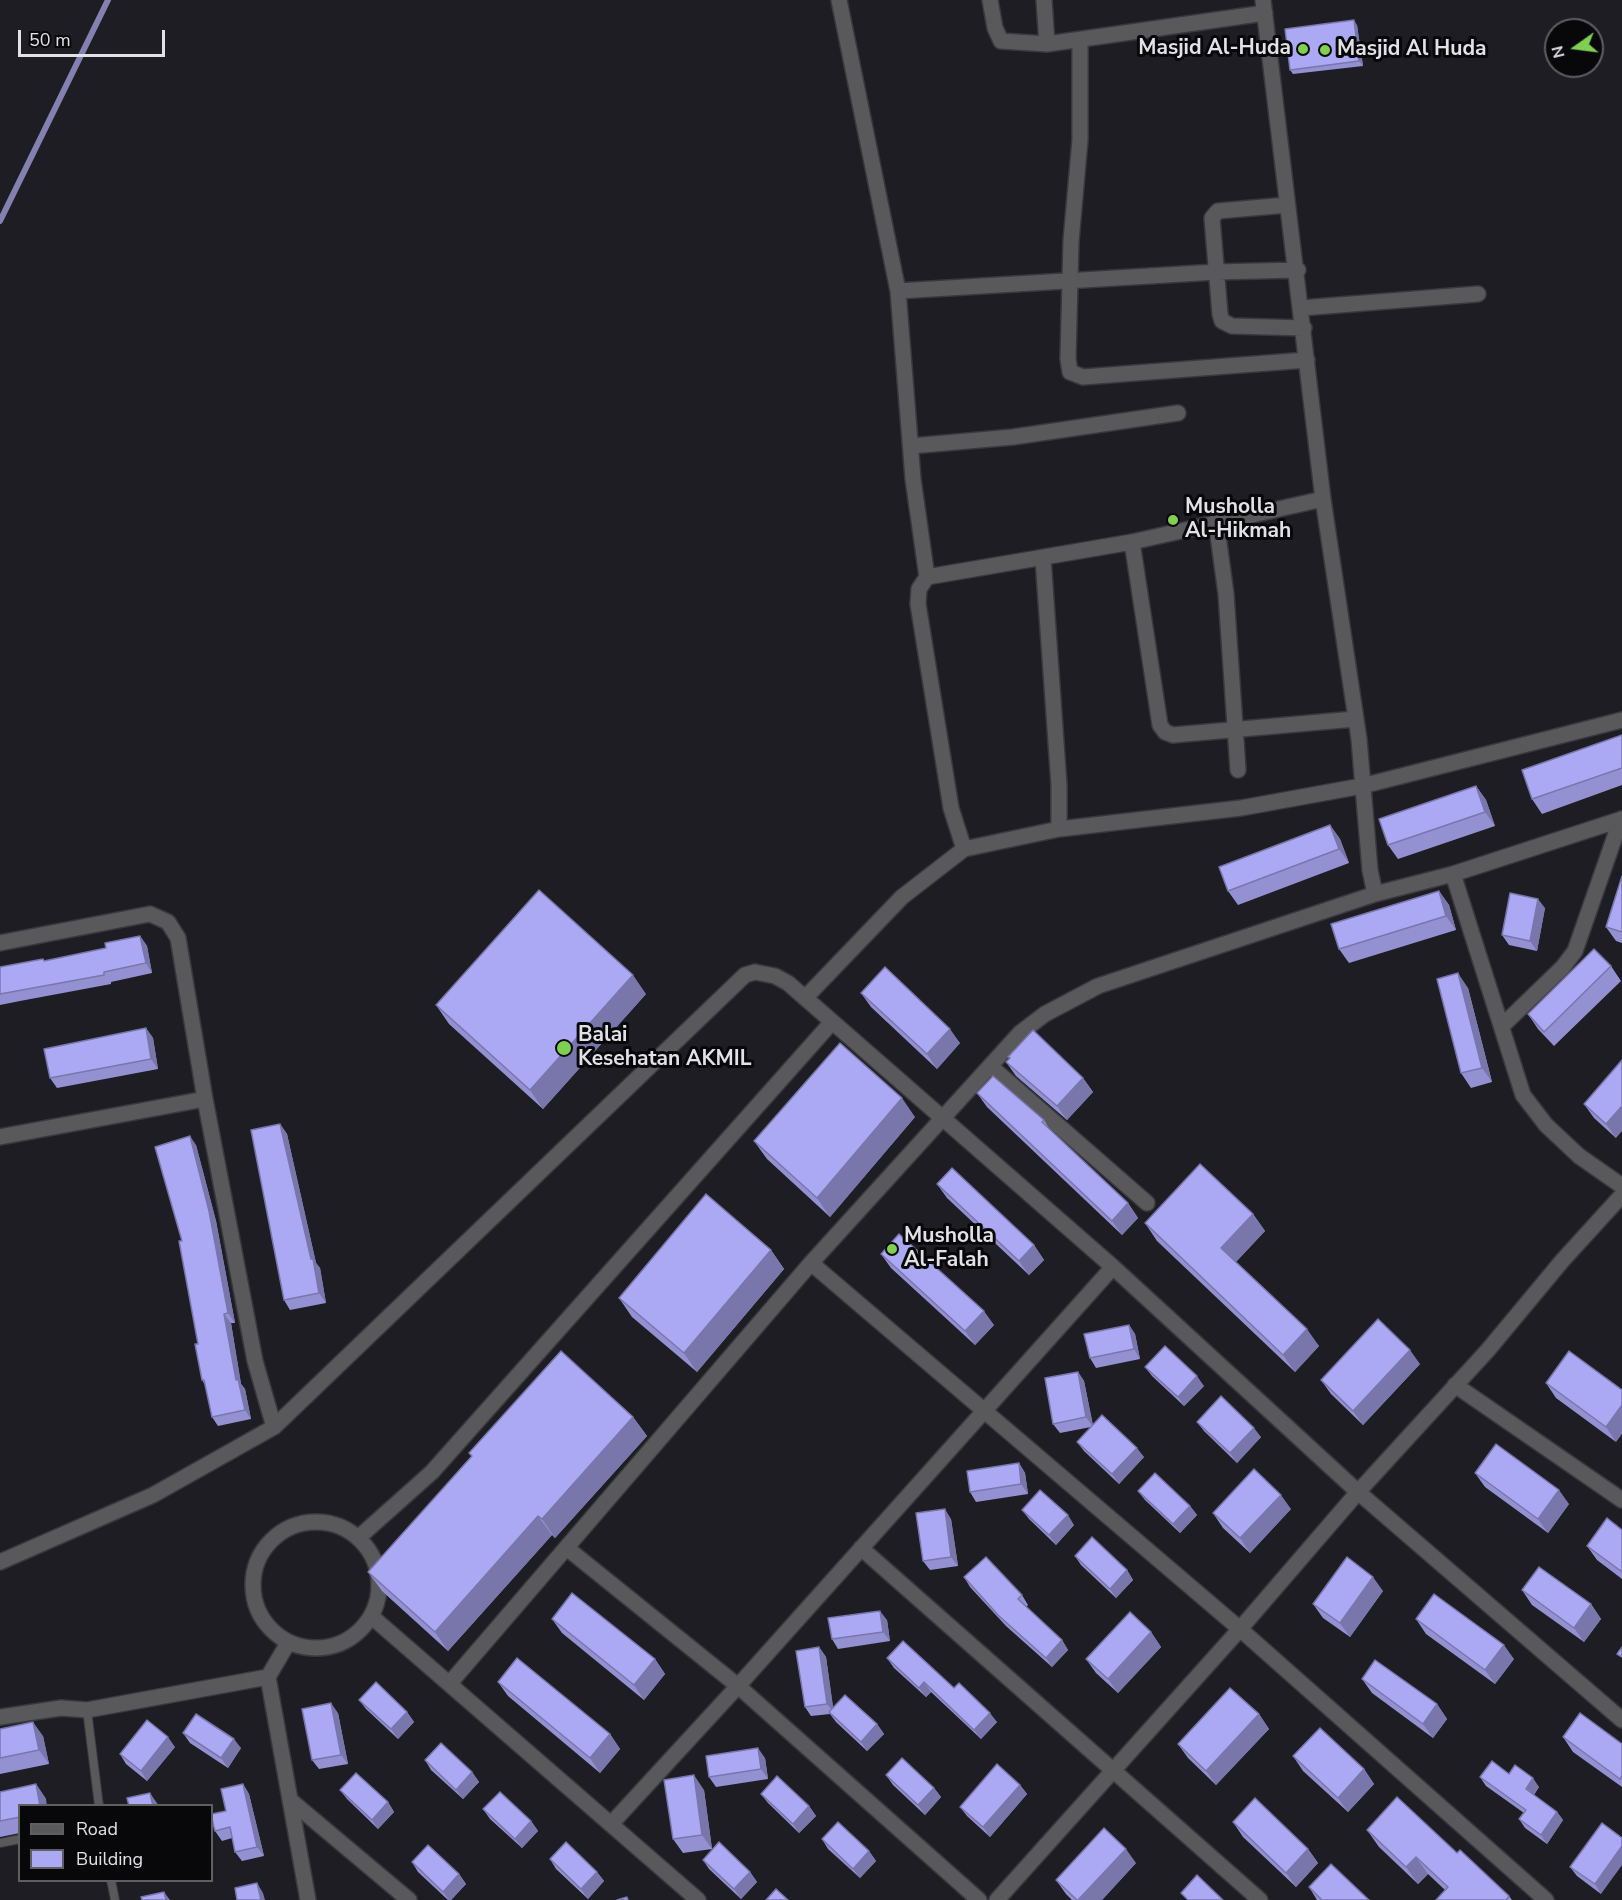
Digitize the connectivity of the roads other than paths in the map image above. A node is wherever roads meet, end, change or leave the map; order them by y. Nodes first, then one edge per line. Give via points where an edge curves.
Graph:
1 (990, 0) edge
2 (1044, 0) edge
3 (840, 1) edge
4 (1264, 7) edge
5 (1080, 40) junction
6 (1047, 44) junction
7 (1287, 205) junction
8 (1298, 270) junction
9 (1216, 272) junction
10 (1071, 280) junction
11 (898, 291) junction
12 (1478, 294) dead end
13 (1301, 308) junction
14 (1304, 328) junction
15 (1307, 360) junction
16 (1178, 413) dead end
17 (911, 446) junction
18 (1323, 499) junction
19 (1216, 521) junction
20 (1132, 542) junction
21 (1043, 558) junction
22 (927, 578) junction
23 (1355, 719) junction
24 (1622, 720) edge
25 (1235, 729) junction
26 (1238, 770) dead end
27 (1362, 779) junction
28 (1622, 819) edge
29 (1059, 829) junction
30 (961, 842) junction
31 (1453, 874) junction
32 (1375, 894) junction
33 (0, 943) edge
34 (805, 998) junction
35 (832, 1022) junction
36 (1502, 1026) junction
37 (990, 1066) junction
38 (205, 1099) junction
39 (943, 1118) junction
40 (0, 1137) edge
41 (1622, 1186) edge
42 (1622, 1196) edge
43 (1147, 1203) dead end
44 (811, 1263) junction
45 (1113, 1267) junction
46 (1455, 1385) junction
47 (984, 1410) junction
48 (274, 1427) junction
49 (1358, 1492) junction
50 (1622, 1500) edge
51 (358, 1538) junction
52 (568, 1548) junction
53 (861, 1548) junction
54 (0, 1562) edge
55 (371, 1616) junction
56 (1239, 1629) junction
57 (288, 1643) junction
58 (268, 1677) junction
59 (450, 1683) junction
60 (738, 1686) junction
61 (87, 1710) junction
62 (0, 1717) edge
63 (1622, 1720) edge
64 (1112, 1769) junction
65 (290, 1800) junction
66 (99, 1804) edge
67 (612, 1823) junction
68 (18, 1839) edge
69 (0, 1843) edge
70 (111, 1882) edge
71 (115, 1900) edge
72 (308, 1900) edge
73 (409, 1900) edge
74 (698, 1900) edge
75 (980, 1900) edge
76 (997, 1900) edge
77 (1260, 1900) edge
78 (1546, 1900) edge

1 - 6 street via 1001,41
2 - 6 street
3 - 11 street
4 - 5 street
4 - 7 street
5 - 6 street
5 - 10 street via 1080,140
7 - 8 street
7 - 9 street via 1214,214
8 - 9 street
8 - 13 street
9 - 10 street
9 - 14 street via 1220,315 1227,325
10 - 11 street
10 - 15 street via 1068,359 1070,372 1083,377
11 - 17 street
12 - 13 street
13 - 14 street
14 - 15 street
15 - 18 street
16 - 17 street via 1014,437
17 - 22 street
18 - 19 street
18 - 23 street
19 - 20 street
19 - 25 street via 1226,594
20 - 21 street
20 - 25 street via 1162,729 1173,735
21 - 22 street
21 - 29 street
22 - 30 street via 919,589 918,604 951,808
23 - 25 street
23 - 27 street
24 - 27 street
25 - 26 street
27 - 29 street via 1241,808
27 - 32 street
28 - 31 street
28 - 36 street via 1575,951
29 - 30 street
30 - 34 street
31 - 32 street
31 - 36 street
32 - 37 street via 1098,986 1045,1014 1020,1033
33 - 38 street via 150,914 168,922 178,938
34 - 35 street
34 - 48 street via 782,980 755,972 745,975
35 - 39 street
35 - 51 street via 432,1472
36 - 41 street via 1523,1095 1546,1125 1579,1156
37 - 39 street
37 - 43 street
38 - 40 street
38 - 48 street via 255,1361
39 - 44 street
39 - 45 street
42 - 46 street
44 - 47 street
44 - 52 street
45 - 47 street
45 - 49 street
46 - 49 street
46 - 50 street
47 - 53 street
47 - 56 street
48 - 54 street via 153,1496
49 - 56 street
49 - 63 street
51 - 55 street via 374,1560 378,1578 378,1598
51 - 57 street via 325,1522 303,1523 275,1536 260,1554 254,1568 253,1596 265,1623
52 - 59 street
52 - 60 street
53 - 60 street
53 - 64 street
55 - 57 street via 356,1634 331,1647 309,1649
55 - 59 street
56 - 64 street
56 - 78 street
57 - 58 street
58 - 61 street
58 - 65 street
59 - 67 street
60 - 67 street
60 - 75 street
61 - 62 street via 61,1708
61 - 66 lane
64 - 76 street
64 - 77 street
65 - 72 street
65 - 73 street
67 - 74 street
68 - 69 lane
70 - 71 lane

